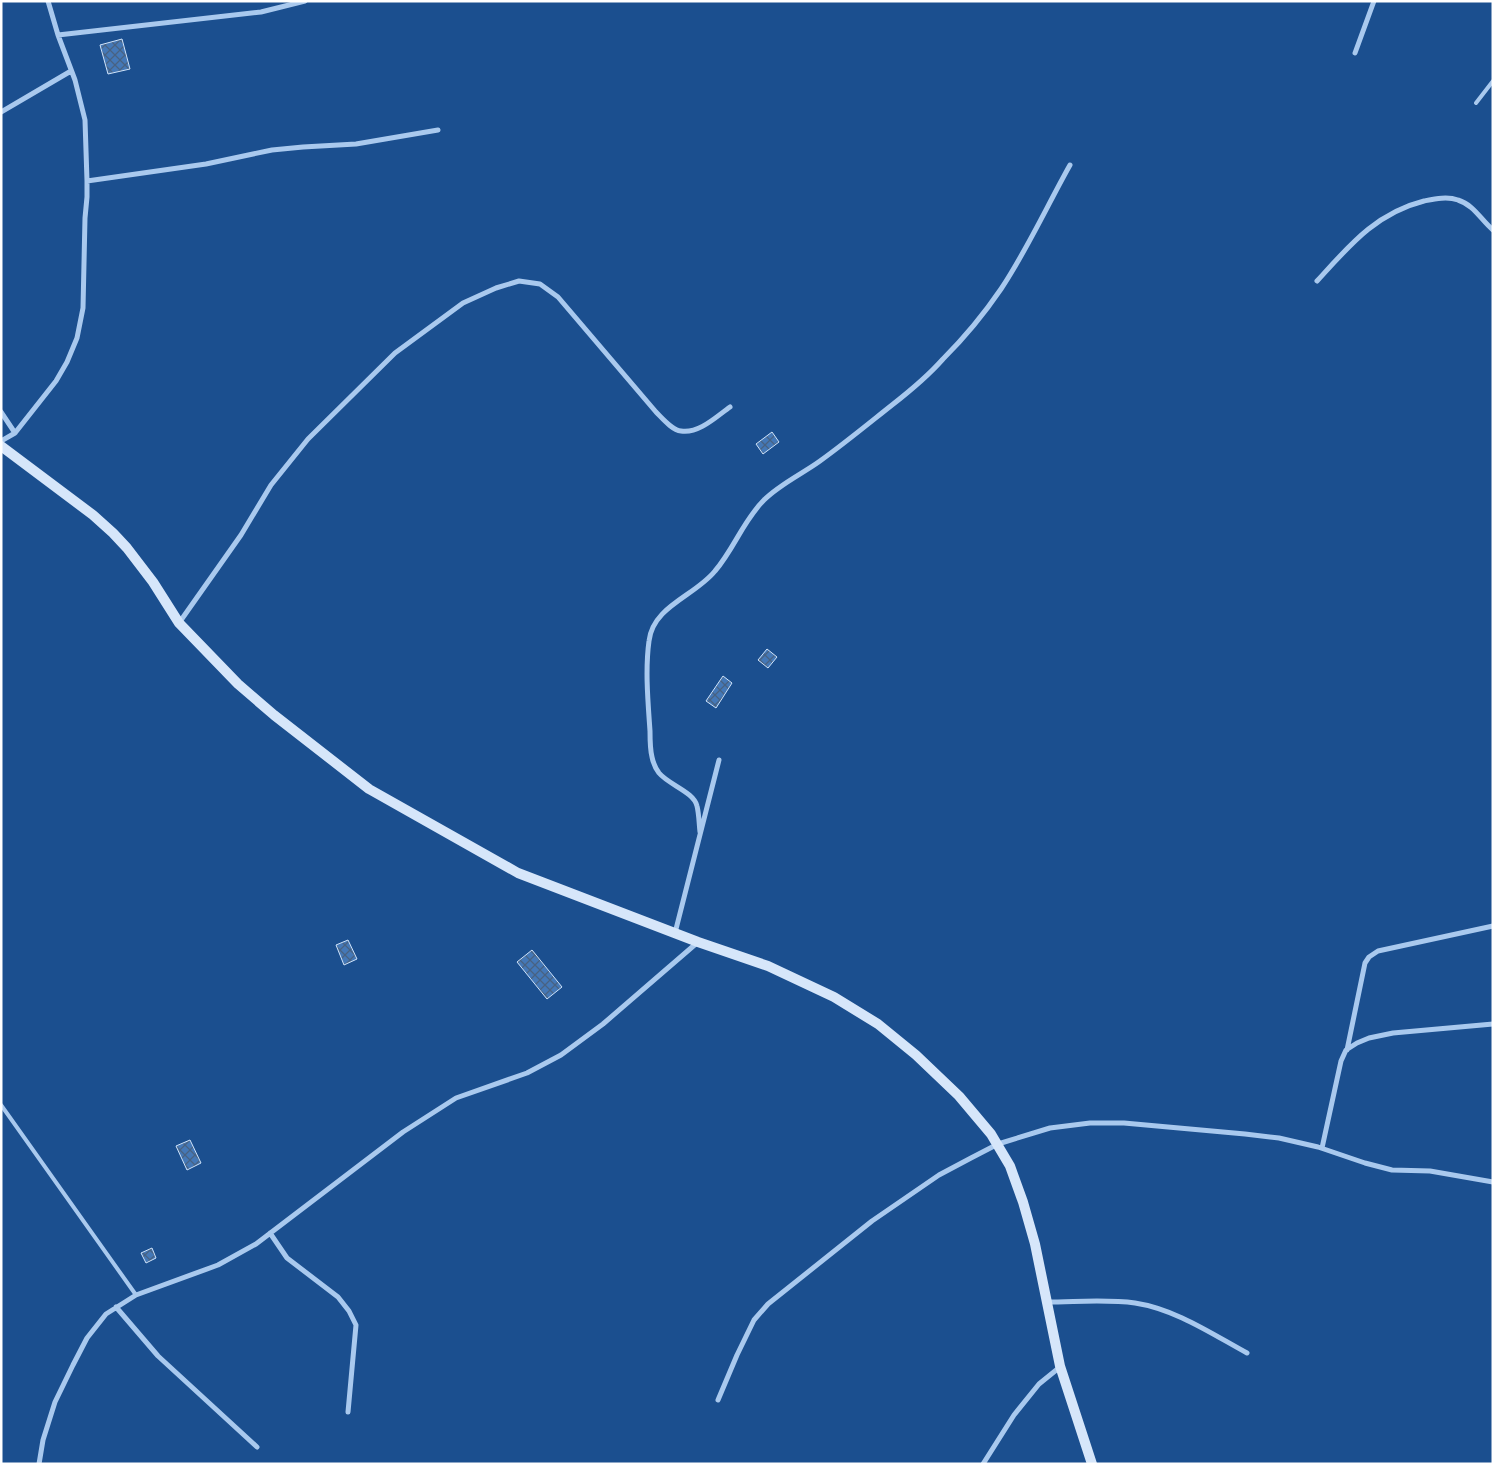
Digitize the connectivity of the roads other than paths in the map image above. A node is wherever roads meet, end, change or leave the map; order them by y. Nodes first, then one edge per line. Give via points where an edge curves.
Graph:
1 (48, 1) edge
2 (306, 1) edge
3 (1374, 1) edge
4 (58, 35) junction
5 (1355, 53) dead end
6 (71, 71) junction
7 (1493, 81) edge
8 (1476, 103) dead end
9 (1, 112) edge
10 (438, 130) dead end
11 (1070, 165) dead end
12 (88, 181) junction
13 (1493, 230) edge
14 (1317, 280) dead end
15 (730, 407) dead end
16 (1, 412) edge
17 (15, 433) junction
18 (1, 442) edge
19 (1, 446) edge
20 (179, 623) junction
21 (719, 760) dead end
22 (700, 832) junction
23 (1493, 926) edge
24 (675, 933) junction
25 (698, 942) junction
26 (1493, 1024) edge
27 (1346, 1050) junction
28 (1, 1105) edge
29 (998, 1144) junction
30 (1322, 1148) junction
31 (1493, 1182) edge
32 (270, 1233) junction
33 (136, 1295) junction
34 (1047, 1302) junction
35 (116, 1307) junction
36 (1247, 1353) dead end
37 (1060, 1366) junction
38 (718, 1400) dead end
39 (348, 1412) dead end
40 (257, 1447) dead end
41 (39, 1464) edge
42 (982, 1464) edge
43 (1092, 1464) edge

1 - 4 street
2 - 4 street via 261,12
3 - 5 street
4 - 6 street
6 - 9 street
6 - 12 street via 85,120
7 - 8 lane
10 - 12 street via 356,144 272,150 206,164
11 - 22 street via 1000,291 943,360 860,432 764,500 715,572 656,620 649,641 651,756 658,772 694,799
12 - 17 street via 84,218 83,308 77,338 56,381
13 - 14 street via 1477,212 1458,200 1435,198 1415,203 1396,211 1357,237
15 - 20 street via 697,429 681,431 656,412 558,297 540,284 519,281 496,288 463,302 395,353 308,439 271,484 241,535
16 - 17 street
17 - 18 street
19 - 20 street via 113,533 153,582
20 - 24 street via 238,684 369,789 518,873
21 - 22 street
22 - 24 street
23 - 27 street via 1378,951 1370,957 1365,963
24 - 25 street
25 - 29 street via 768,966 834,997 878,1024 959,1096
25 - 32 street via 603,1024 561,1055 527,1072 456,1098 403,1132
26 - 27 street via 1392,1033 1369,1038
27 - 30 street
28 - 33 lane
29 - 30 street via 1050,1128 1124,1123 1278,1138
29 - 34 street via 1023,1202
29 - 38 street via 939,1175 880,1216 768,1304 754,1320
30 - 31 street via 1392,1170 1430,1171
32 - 33 street via 218,1264
32 - 39 street via 287,1258 338,1297 356,1325
33 - 35 street
34 - 36 street via 1137,1303 1181,1318
34 - 37 street
35 - 40 street via 158,1356
35 - 41 street via 106,1314 87,1338 73,1365 55,1402
37 - 42 street via 1039,1384 1019,1409
37 - 43 street

